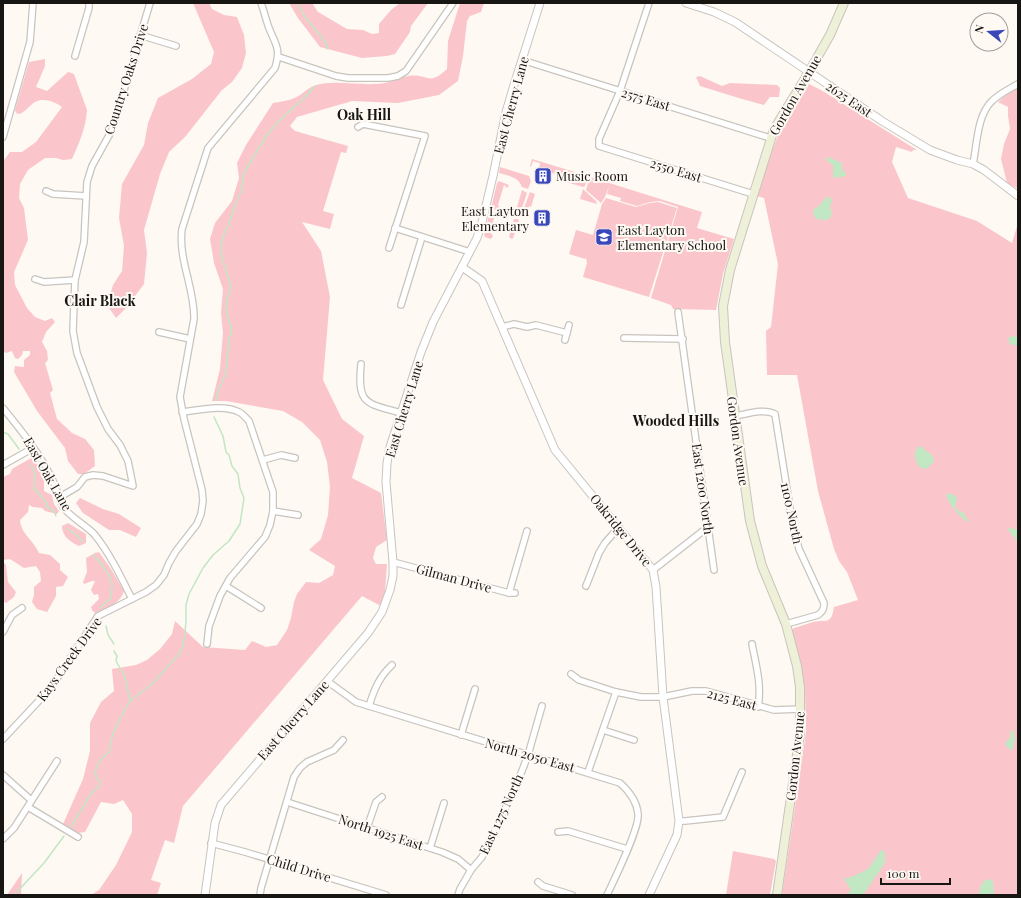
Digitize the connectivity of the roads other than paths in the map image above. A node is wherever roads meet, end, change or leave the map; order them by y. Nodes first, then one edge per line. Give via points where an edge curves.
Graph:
1 (33, 3) edge
2 (89, 3) edge
3 (150, 3) edge
4 (261, 3) edge
5 (453, 3) edge
6 (540, 3) edge
7 (649, 3) edge
8 (686, 3) edge
9 (844, 3) edge
10 (140, 35) junction
11 (176, 46) dead end
12 (75, 56) dead end
13 (279, 57) junction
14 (522, 60) junction
15 (809, 72) junction
16 (1018, 84) edge
17 (620, 91) junction
18 (358, 128) dead end
19 (3, 137) edge
20 (770, 138) junction
21 (973, 164) junction
22 (46, 190) dead end
23 (753, 194) junction
24 (86, 196) junction
25 (1018, 196) edge
26 (395, 228) junction
27 (422, 237) junction
28 (389, 248) dead end
29 (470, 252) junction
30 (462, 267) junction
31 (35, 279) dead end
32 (75, 280) junction
33 (401, 305) dead end
34 (678, 312) dead end
35 (569, 325) dead end
36 (502, 327) junction
37 (159, 332) dead end
38 (567, 333) junction
39 (624, 338) dead end
40 (190, 339) junction
41 (683, 339) junction
42 (565, 340) dead end
43 (361, 364) dead end
44 (3, 408) edge
45 (182, 412) junction
46 (401, 414) junction
47 (735, 416) junction
48 (33, 448) junction
49 (295, 458) dead end
50 (263, 460) junction
51 (3, 465) edge
52 (60, 497) junction
53 (274, 511) junction
54 (298, 515) dead end
55 (619, 527) junction
56 (708, 527) junction
57 (527, 531) dead end
58 (393, 562) junction
59 (653, 570) junction
60 (714, 570) dead end
61 (226, 586) junction
62 (586, 586) dead end
63 (132, 599) junction
64 (22, 608) dead end
65 (261, 608) dead end
66 (786, 624) junction
67 (3, 632) edge
68 (207, 644) dead end
69 (752, 644) dead end
70 (392, 666) dead end
71 (571, 674) dead end
72 (327, 681) junction
73 (475, 689) dead end
74 (616, 692) junction
75 (663, 697) junction
76 (369, 706) junction
77 (542, 706) dead end
78 (758, 706) junction
79 (800, 709) junction
80 (603, 730) junction
81 (460, 735) junction
82 (3, 739) edge
83 (343, 740) dead end
84 (634, 740) dead end
85 (528, 754) junction
86 (57, 761) dead end
87 (588, 772) junction
88 (742, 772) dead end
89 (3, 775) edge
90 (382, 797) dead end
91 (31, 800) junction
92 (287, 802) junction
93 (444, 803) dead end
94 (28, 807) junction
95 (679, 821) junction
96 (367, 828) junction
97 (558, 832) dead end
98 (78, 838) dead end
99 (3, 839) edge
100 (211, 843) junction
101 (430, 848) junction
102 (627, 849) junction
103 (269, 859) junction
104 (471, 870) junction
105 (538, 882) dead end
106 (205, 895) edge
107 (260, 895) edge
108 (386, 895) edge
109 (458, 895) edge
110 (572, 895) edge
111 (607, 895) edge
112 (649, 895) edge
113 (777, 895) edge

1 - 19 street via 30,42
2 - 12 street
3 - 10 street, Country Oaks Drive
4 - 13 street via 278,47
5 - 13 street via 406,70 398,76 348,78
6 - 14 street, East Cherry Lane
7 - 17 street
8 - 15 street, 2625 East via 734,22
9 - 15 main road, Gordon Avenue
10 - 11 street
10 - 24 street, Country Oaks Drive via 112,130 92,166
13 - 40 street, Kays Creek Drive via 275,68 208,148 182,229 182,250 194,309
14 - 17 street, 2575 East
14 - 29 street, East Cherry Lane via 506,112 482,222
15 - 20 main road, Gordon Avenue via 778,120
15 - 21 street, 2625 East via 930,150
16 - 21 street via 992,101 985,110
17 - 20 street, 2575 East
17 - 23 street, 2550 East via 599,140 599,146
18 - 26 street via 363,124 425,136
20 - 23 main road, Gordon Avenue
21 - 25 street, 2625 East
22 - 24 street via 53,194
23 - 47 main road, Gordon Avenue via 730,270 723,306
24 - 32 street, Country Oaks Drive via 84,242
26 - 27 street
26 - 28 street
27 - 29 street
27 - 33 street
29 - 30 street, East Cherry Lane
30 - 36 street, Oakridge Drive via 482,281
30 - 46 street, East Cherry Lane via 433,322
31 - 32 street via 44,282
32 - 52 street, Country Oaks Drive via 73,331 77,352 97,407 128,462 134,486 93,475
34 - 41 street, East 1200 North
35 - 38 street
36 - 38 street via 514,324 527,327 536,325
36 - 55 street, Oakridge Drive via 555,450
37 - 40 street
38 - 42 street
39 - 41 street
40 - 45 street, Kays Creek Drive via 180,397
41 - 56 street, East 1200 North
43 - 46 street via 360,388 368,403
44 - 48 street, East Oak Lane
45 - 50 street via 220,408 240,412 249,421
45 - 63 street, Kays Creek Drive via 202,490 201,514 198,524 176,551 156,585
46 - 58 street, East Cherry Lane via 390,447 386,477
47 - 66 main road, Gordon Avenue via 753,536 762,566
47 - 66 street, 1100 North via 766,411 775,414 793,527 824,603 823,612
48 - 51 street
48 - 52 street, East Oak Lane via 53,480
49 - 50 street via 281,455
50 - 53 street via 273,492
52 - 63 street, East Oak Lane via 64,507 95,535
53 - 54 street
53 - 61 street via 265,537
55 - 59 street, Oakridge Drive
55 - 62 street via 599,553
56 - 59 street
56 - 60 street, East 1200 North
57 - 58 street, Gilman Drive via 512,593
58 - 72 street, East Cherry Lane via 390,590 382,612 368,633
59 - 75 street, Oakridge Drive
61 - 65 street
61 - 68 street via 209,626
63 - 82 street, Kays Creek Drive via 98,616 50,689
64 - 67 street via 12,615
66 - 79 main road, Gordon Avenue via 797,666
69 - 78 street via 759,681
70 - 76 street via 384,672
71 - 74 street, 2125 East via 579,680
72 - 76 street, North 2050 East via 348,698
72 - 100 street, East Cherry Lane via 221,805
73 - 81 street
74 - 75 street, 2125 East via 641,697
74 - 80 street
75 - 78 street, 2125 East via 706,691
75 - 95 street, Oakridge Drive
76 - 81 street, North 2050 East
77 - 85 street, East 1275 North
78 - 79 street, 2125 East via 774,710
79 - 113 main road, Gordon Avenue via 799,746
80 - 84 street
80 - 87 street
81 - 85 street, North 2050 East
83 - 92 street via 334,750 307,762 300,768 294,777
85 - 87 street, North 2050 East
85 - 104 street, East 1275 North via 517,784 482,857
86 - 91 street
87 - 102 street, North 2050 East via 620,783 636,804 639,816
88 - 95 street via 723,817
89 - 91 street
90 - 96 street via 376,802
91 - 94 street
92 - 96 street, North 1925 East
92 - 103 street
93 - 101 street
94 - 98 street
94 - 99 street
95 - 112 street, Oakridge Drive via 677,835
96 - 101 street, North 1925 East
97 - 102 street via 568,831
100 - 103 street, Child Drive
100 - 106 street, East Cherry Lane
101 - 104 street, North 1925 East via 458,859
102 - 111 street, North 2050 East
103 - 107 street
103 - 108 street, Child Drive
104 - 109 street, East 1275 North
105 - 110 street

